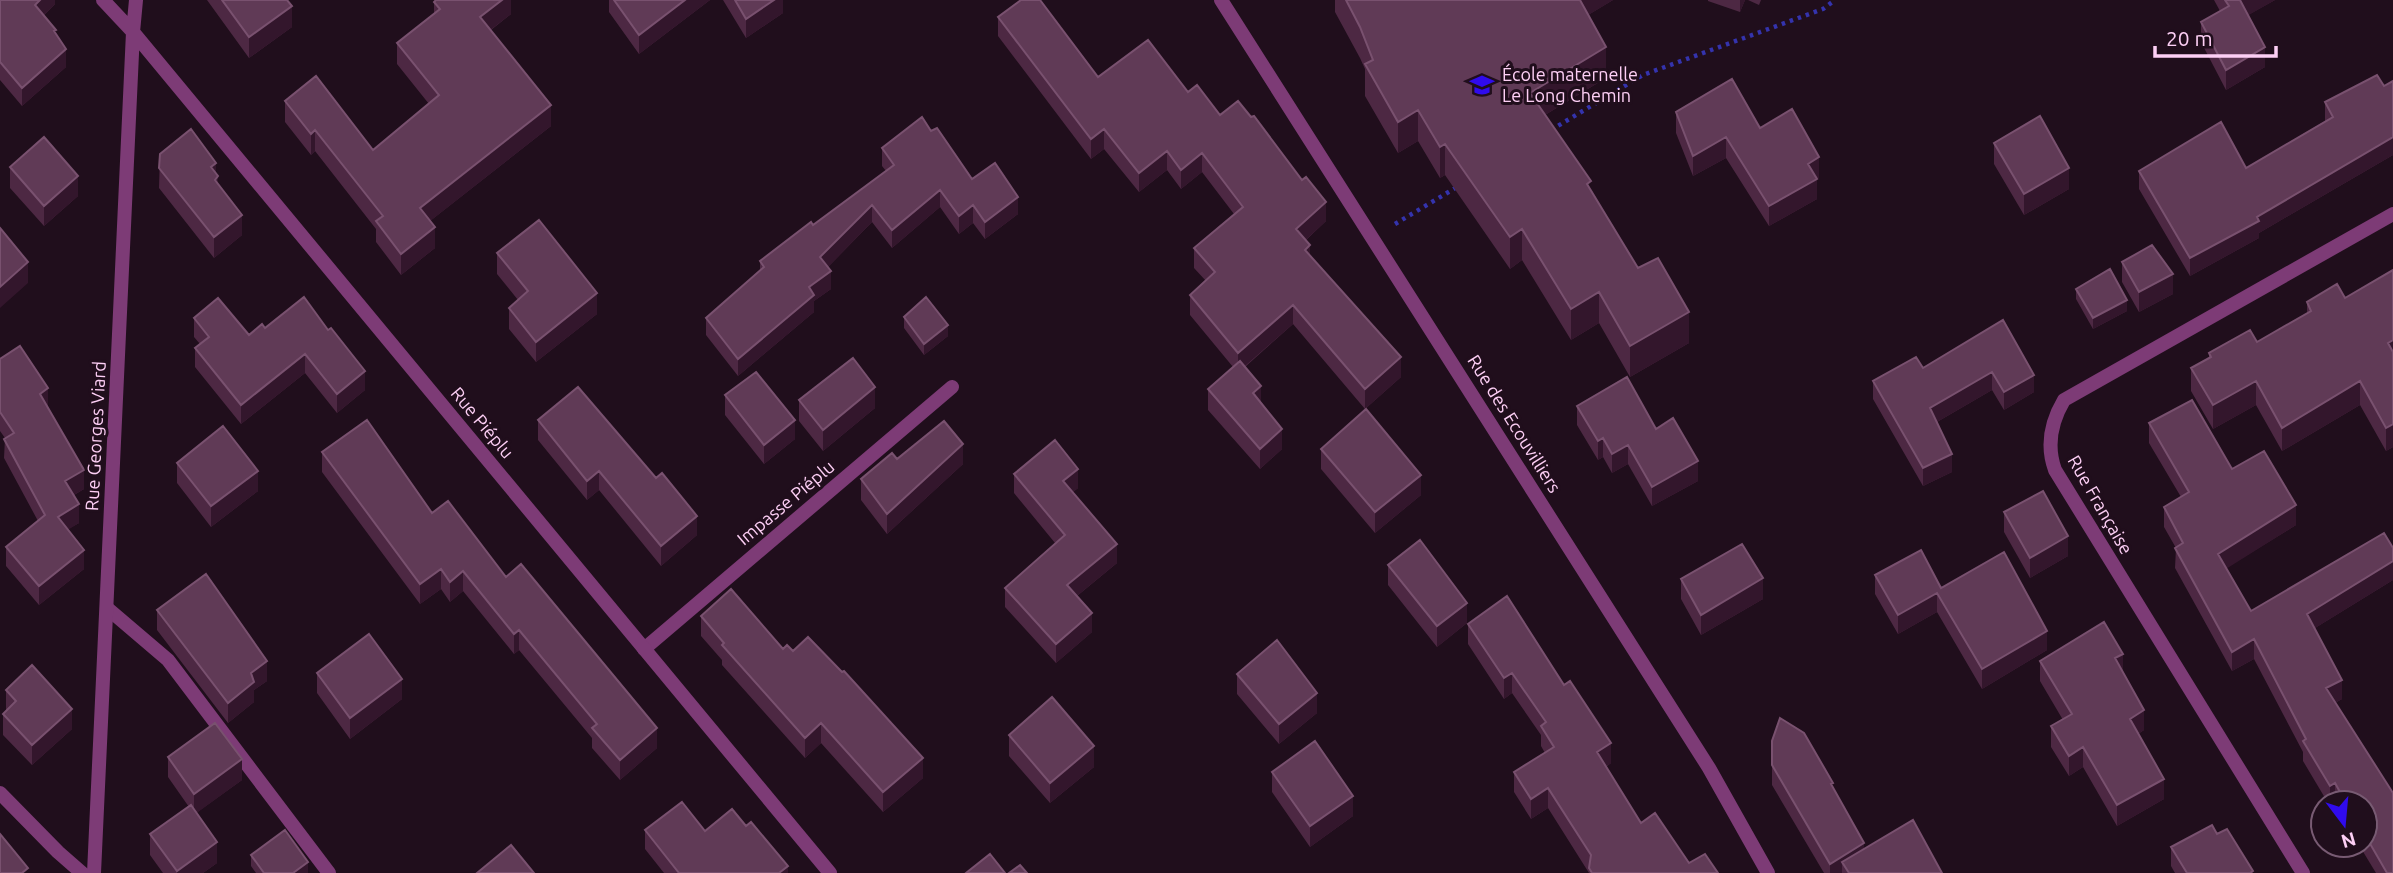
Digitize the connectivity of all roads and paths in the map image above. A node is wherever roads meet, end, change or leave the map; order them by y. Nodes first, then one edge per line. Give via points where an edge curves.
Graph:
1 (103, 0) edge
2 (136, 0) edge
3 (1220, 0) edge
4 (1835, 0) edge
5 (133, 32) junction
6 (1549, 131) edge
7 (1467, 181) edge
8 (2393, 214) edge
9 (1373, 238) junction
10 (952, 387) dead end
11 (107, 608) junction
12 (644, 649) junction
13 (0, 793) edge
14 (82, 873) edge
15 (94, 873) edge
16 (329, 873) edge
17 (831, 873) edge
18 (1768, 873) edge
19 (2303, 873) edge

1 - 5 street, Rue Piéplu
2 - 5 street, Rue Georges Viard
3 - 9 street, Rue des Ecouvilliers
4 - 6 path via 1823,9 1643,75
5 - 11 street, Rue Georges Viard
5 - 12 street, Rue Piéplu
7 - 9 path
8 - 19 street, Rue Française via 2064,400 2053,418 2049,454 2055,470
9 - 18 street, Rue des Ecouvilliers via 1709,768
10 - 12 street, Impasse Piéplu
11 - 15 street, Rue Georges Viard
11 - 16 street via 168,660
12 - 17 street, Rue Piéplu
13 - 14 street

